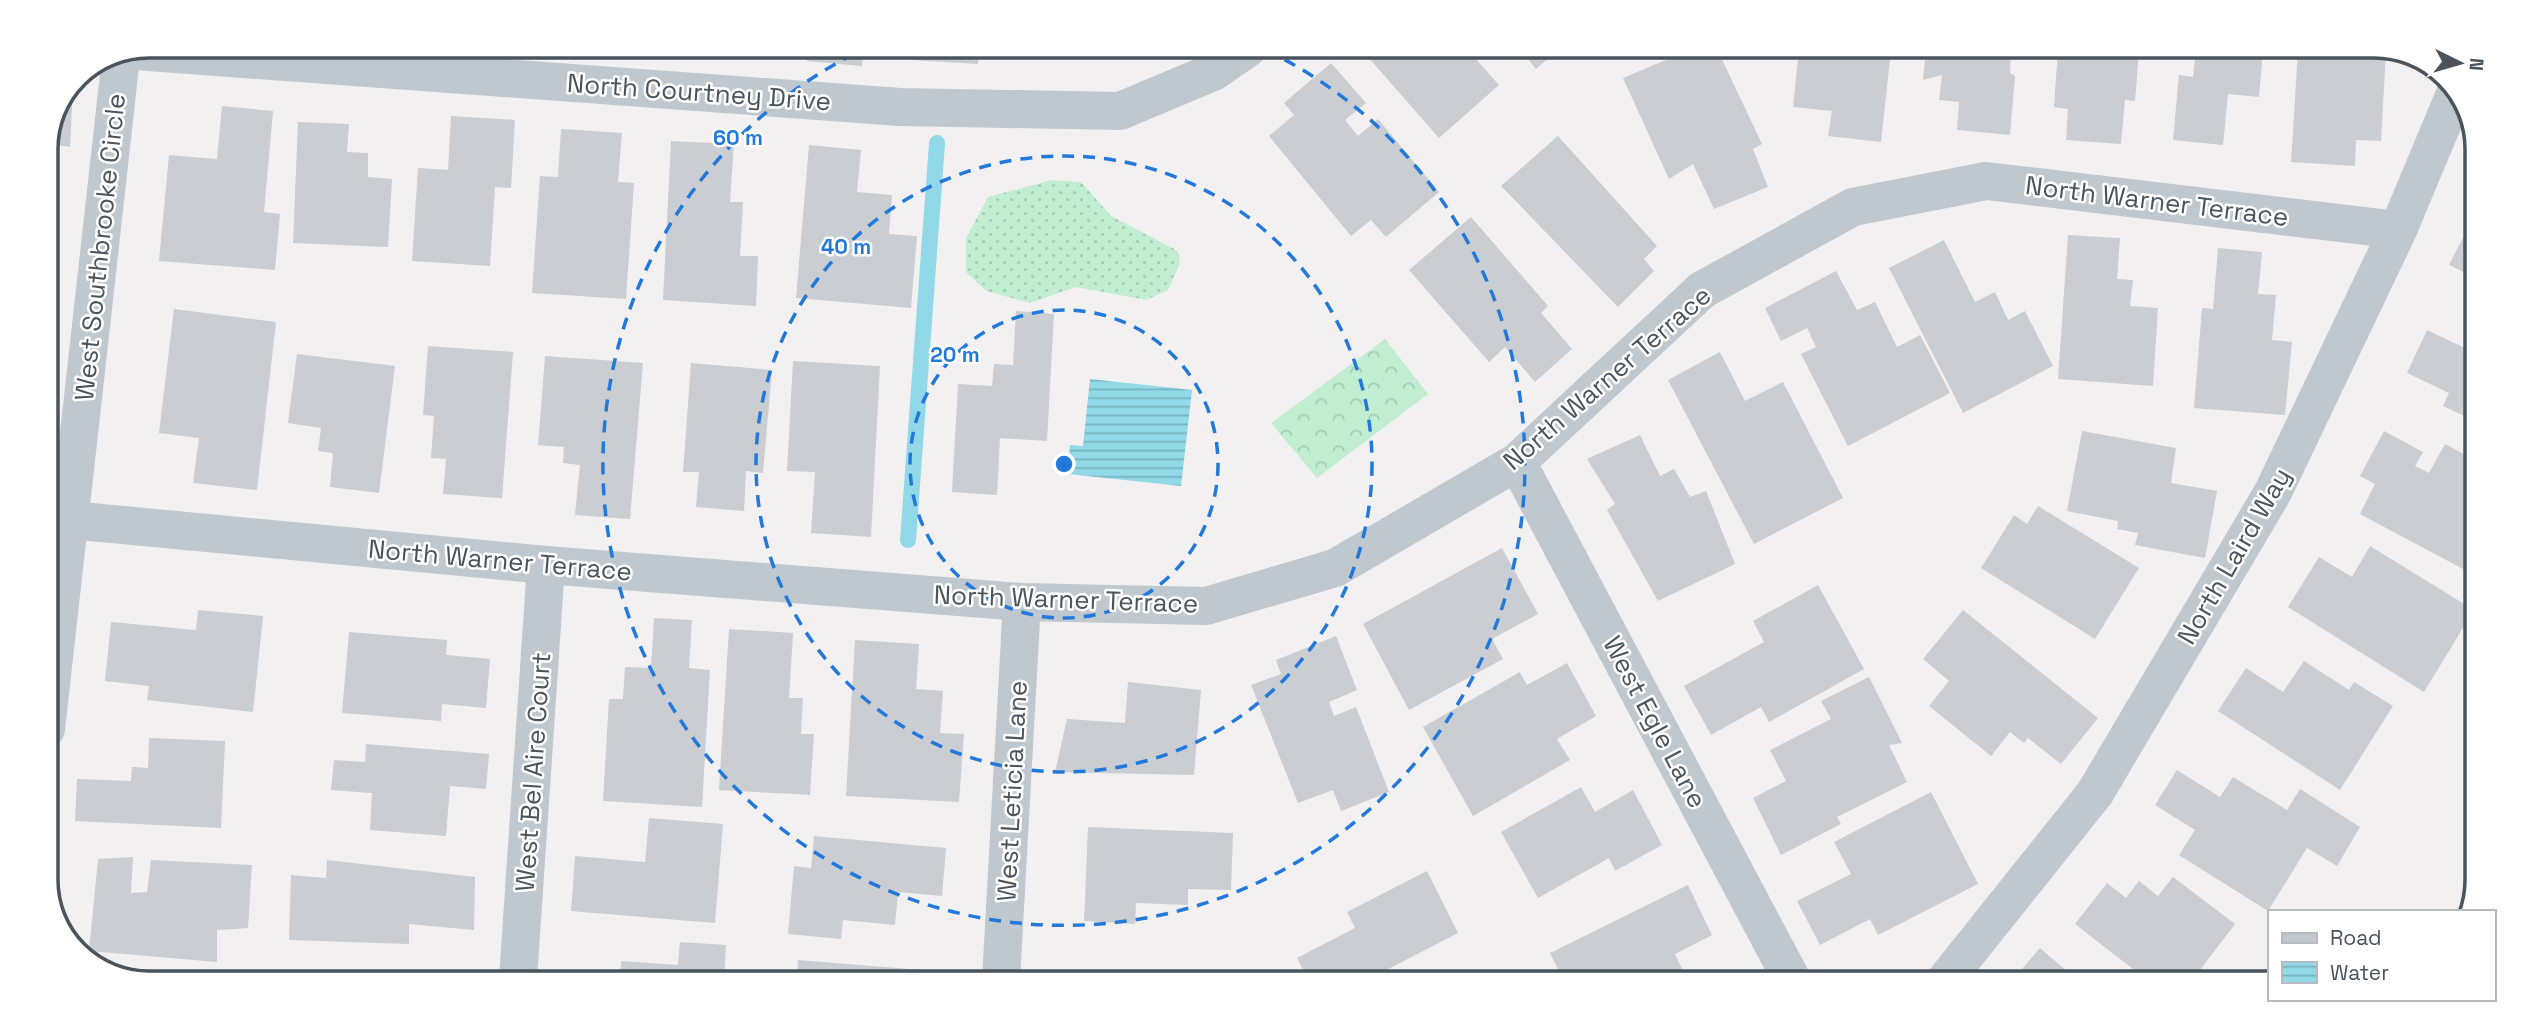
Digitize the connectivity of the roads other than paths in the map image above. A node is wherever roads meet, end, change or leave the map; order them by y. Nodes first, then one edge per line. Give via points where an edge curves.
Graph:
1 (231, 58) edge
2 (1233, 58) edge
3 (120, 63) edge
4 (2452, 101) edge
5 (2398, 230) junction
6 (1517, 462) junction
7 (70, 520) junction
8 (546, 565) junction
9 (1022, 602) junction
10 (58, 624) edge
11 (520, 971) edge
12 (1002, 971) edge
13 (1787, 971) edge
14 (1953, 971) edge

1 - 2 street, North Courtney Drive via 900,107 1120,111 1213,72
3 - 7 street, West Southbrooke Circle
4 - 5 street, North Laird Way
5 - 6 street, North Warner Terrace via 1986,181 1853,207 1702,290
5 - 14 street, North Laird Way via 2273,492 2095,793
6 - 9 street, North Warner Terrace via 1335,568 1206,606
6 - 13 street, West Egle Lane
7 - 8 street, North Warner Terrace
7 - 10 street, West Southbrooke Circle
8 - 9 street, North Warner Terrace
8 - 11 street, West Bel Aire Court
9 - 12 street, West Leticia Lane

